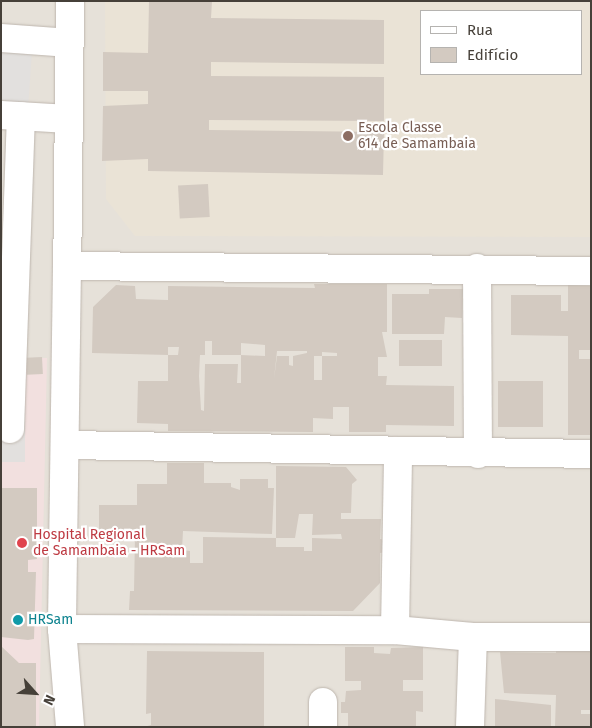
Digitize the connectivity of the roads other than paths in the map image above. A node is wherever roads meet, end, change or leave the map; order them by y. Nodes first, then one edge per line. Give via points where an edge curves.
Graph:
1 (70, 1) edge
2 (1, 38) edge
3 (70, 43) junction
4 (11, 116) edge
5 (69, 119) junction
6 (9, 221) edge
7 (67, 266) junction
8 (477, 268) junction
9 (591, 270) edge
10 (7, 321) edge
11 (10, 429) dead end
12 (66, 446) junction
13 (398, 452) junction
14 (478, 454) junction
15 (591, 454) edge
16 (62, 629) junction
17 (395, 630) junction
18 (473, 637) junction
19 (591, 637) edge
20 (70, 727) edge
21 (470, 727) edge

1 - 3 street
2 - 3 street
3 - 5 street
4 - 5 street
4 - 6 street
5 - 7 street
6 - 10 street
7 - 8 street
7 - 12 street
8 - 9 street
8 - 14 street
10 - 11 street
12 - 13 street
12 - 16 street
13 - 14 street
13 - 17 street
14 - 15 street
16 - 17 street
16 - 20 street
17 - 18 street
18 - 19 street
18 - 21 street

